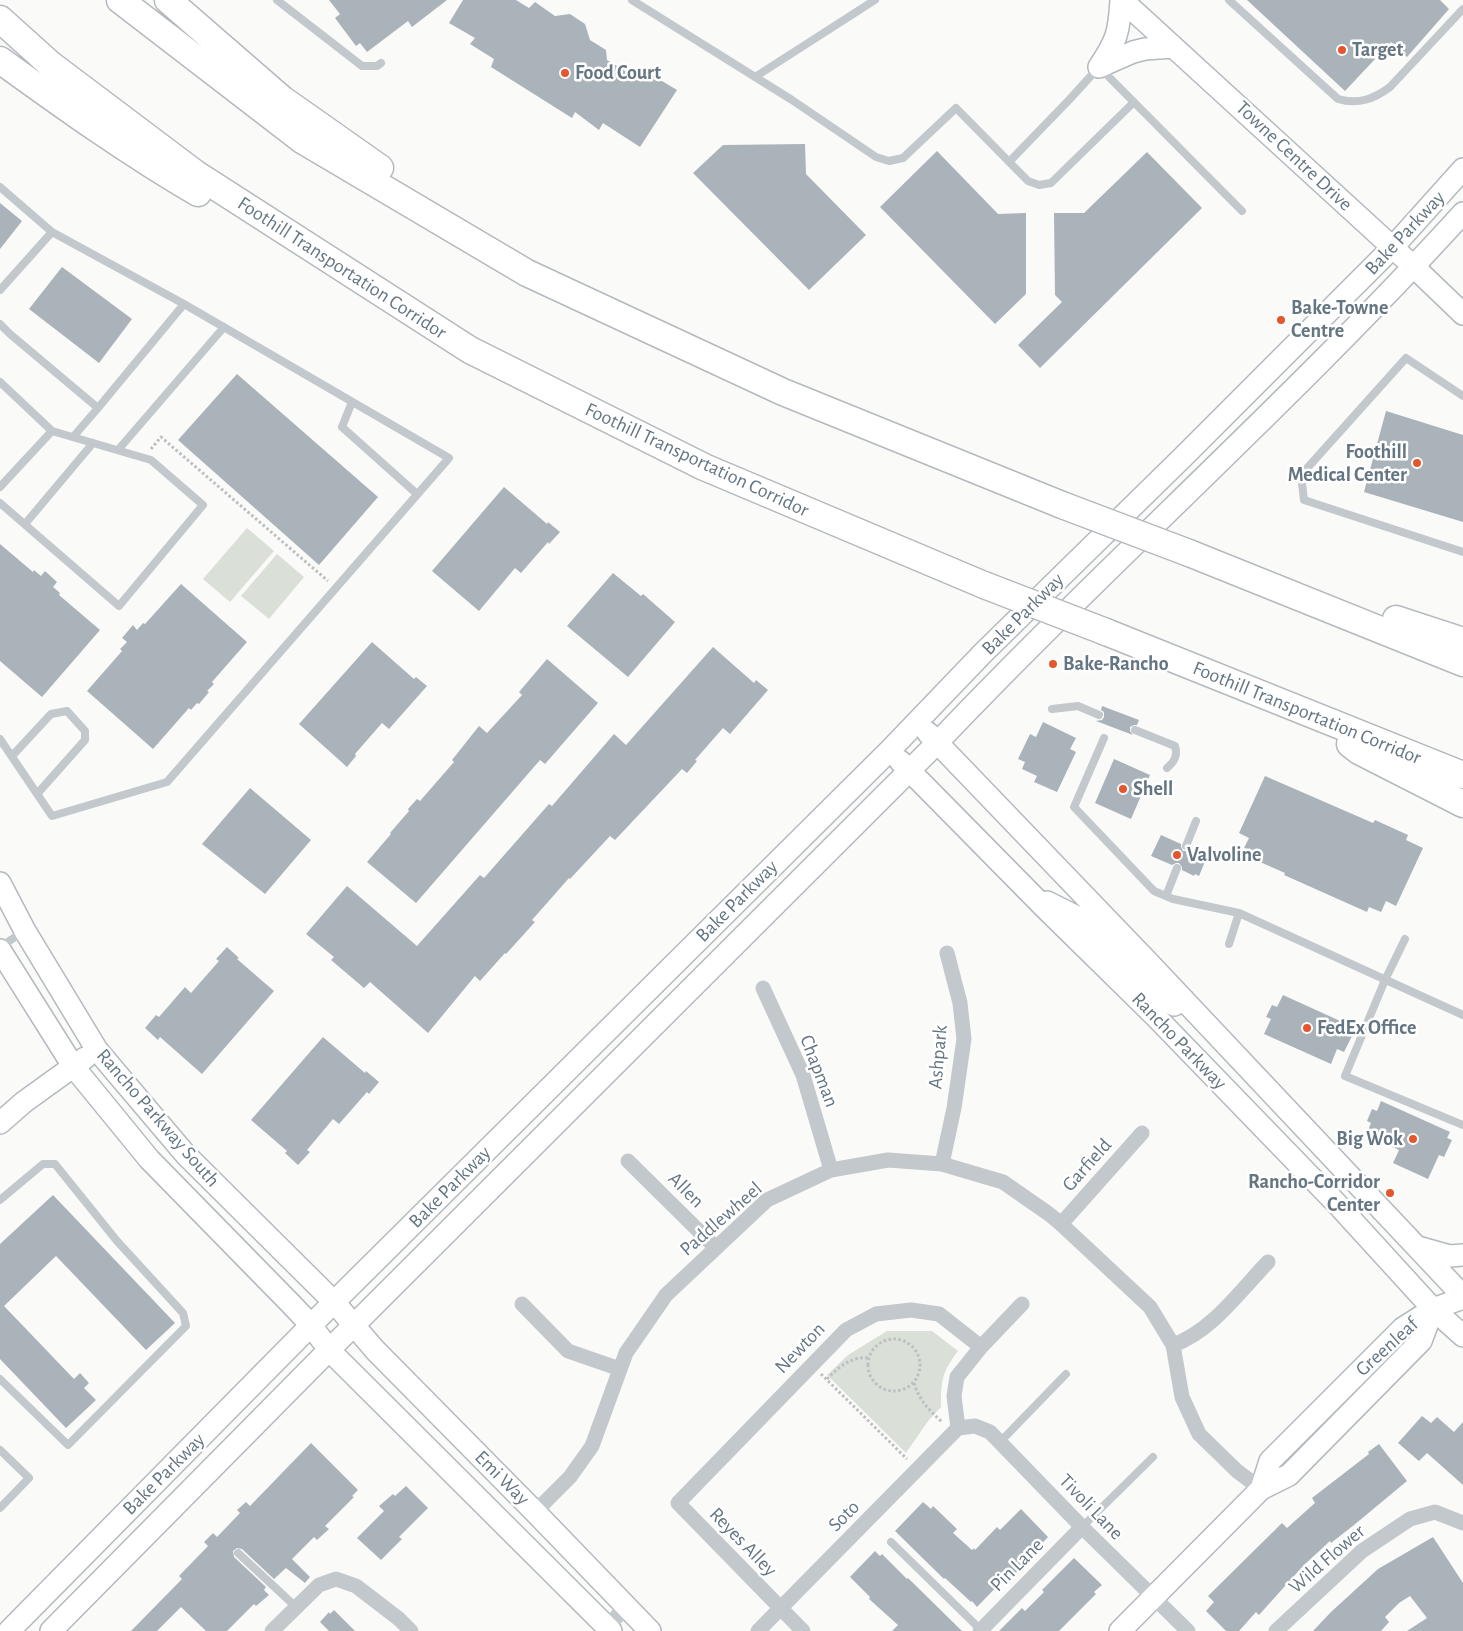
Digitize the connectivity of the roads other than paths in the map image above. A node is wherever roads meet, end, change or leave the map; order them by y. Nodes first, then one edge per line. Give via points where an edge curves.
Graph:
1 (120, 0) edge
2 (168, 0) edge
3 (277, 0) edge
4 (632, 0) edge
5 (875, 0) edge
6 (1122, 0) edge
7 (1229, 0) edge
8 (1463, 10) edge
9 (0, 19) edge
10 (1173, 47) junction
11 (0, 60) edge
12 (381, 63) dead end
13 (1099, 67) junction
14 (755, 76) junction
15 (1134, 102) junction
16 (1009, 162) junction
17 (1463, 169) edge
18 (0, 187) edge
19 (1242, 211) dead end
20 (1463, 213) edge
21 (52, 232) junction
22 (1393, 247) junction
23 (1414, 267) junction
24 (527, 273) junction
25 (0, 290) edge
26 (184, 304) junction
27 (1463, 314) edge
28 (0, 324) edge
29 (224, 328) junction
30 (470, 350) junction
31 (0, 382) edge
32 (1463, 396) edge
33 (352, 402) junction
34 (98, 408) junction
35 (52, 430) junction
36 (73, 437) junction
37 (93, 443) junction
38 (118, 450) junction
39 (0, 488) edge
40 (417, 494) junction
41 (0, 503) edge
42 (25, 524) junction
43 (1463, 552) edge
44 (1188, 553) junction
45 (1463, 640) edge
46 (1463, 663) edge
47 (1052, 709) dead end
48 (1309, 714) junction
49 (1098, 715) dead end
50 (916, 723) junction
51 (1135, 730) dead end
52 (1104, 738) dead end
53 (0, 739) edge
54 (938, 742) junction
55 (889, 751) junction
56 (12, 756) junction
57 (1167, 768) dead end
58 (909, 770) junction
59 (1463, 775) edge
60 (37, 794) junction
61 (1463, 804) edge
62 (1196, 821) dead end
63 (1186, 846) dead end
64 (1177, 868) dead end
65 (0, 883) edge
66 (1033, 896) junction
67 (1166, 896) junction
68 (1239, 913) junction
69 (25, 931) junction
70 (1406, 939) dead end
71 (1229, 944) dead end
72 (0, 948) edge
73 (947, 953) dead end
74 (1385, 980) junction
75 (763, 988) dead end
76 (1184, 1000) junction
77 (1463, 1015) edge
78 (97, 1050) junction
79 (72, 1066) junction
80 (0, 1123) edge
81 (1463, 1125) edge
82 (1142, 1133) dead end
83 (628, 1161) dead end
84 (942, 1164) junction
85 (831, 1170) junction
86 (0, 1200) edge
87 (1061, 1224) junction
88 (1418, 1247) junction
89 (716, 1248) junction
90 (1463, 1255) edge
91 (1268, 1262) dead end
92 (1463, 1297) edge
93 (334, 1302) junction
94 (522, 1304) dead end
95 (1022, 1304) dead end
96 (1433, 1309) junction
97 (311, 1325) junction
98 (354, 1325) junction
99 (1463, 1336) edge
100 (1173, 1345) junction
101 (981, 1347) junction
102 (329, 1350) junction
103 (620, 1369) junction
104 (1066, 1374) dead end
105 (0, 1379) edge
106 (956, 1431) junction
107 (1000, 1442) junction
108 (0, 1450) edge
109 (1154, 1457) dead end
110 (1261, 1489) junction
111 (678, 1503) joint
112 (0, 1508) edge
113 (535, 1512) junction
114 (1463, 1523) edge
115 (1082, 1527) junction
116 (891, 1542) dead end
117 (238, 1553) dead end
118 (1153, 1598) junction
119 (296, 1607) junction
120 (626, 1607) junction
121 (780, 1609) junction
122 (607, 1630) edge
123 (9, 1631) edge
124 (51, 1631) edge
125 (272, 1631) edge
126 (410, 1631) edge
127 (650, 1631) edge
128 (758, 1631) edge
129 (803, 1631) edge
130 (980, 1631) edge
131 (1120, 1631) edge
132 (1188, 1631) edge
133 (1276, 1631) edge

1 - 24 highway via 302,140
2 - 24 highway via 282,99
3 - 12 lane via 362,66
4 - 14 lane
5 - 14 lane
6 - 10 main road, Towne Centre Drive
6 - 13 main road via 1116,39
7 - 8 lane via 1338,99 1350,103 1378,96 1390,87
9 - 30 highway, Foothill Transportation Corridor via 50,64 196,174
10 - 13 main road via 1133,52
10 - 22 main road, Towne Centre Drive
11 - 30 highway via 156,169
13 - 15 lane
13 - 16 lane
14 - 16 lane via 876,157 889,161 903,158 956,108
15 - 16 lane via 1052,183 1039,185 1028,181
15 - 19 lane
17 - 22 main road, Bake Parkway
18 - 21 lane
20 - 23 main road, Bake Parkway
21 - 25 lane
21 - 26 lane
22 - 23 main road, Towne Centre Drive
22 - 50 main road, Bake Parkway
23 - 27 main road, Towne Centre Drive
23 - 54 main road, Bake Parkway via 1198,484 1010,666
24 - 44 highway, bridge via 783,392
26 - 29 lane
26 - 34 lane
28 - 34 lane
29 - 33 lane
29 - 38 lane
30 - 48 highway, Foothill Transportation Corridor, bridge via 704,467 984,585
31 - 35 lane
32 - 43 lane via 1406,358 1301,475 1304,500
33 - 40 lane via 342,427
33 - 40 lane via 449,458
34 - 36 lane
35 - 36 lane
35 - 39 lane
36 - 37 lane
37 - 38 lane
37 - 42 lane
38 - 42 lane via 151,460 203,505 119,606
40 - 60 lane via 166,782 52,816
41 - 42 lane
44 - 45 highway
44 - 46 highway
47 - 49 lane via 1078,706
48 - 59 highway, Foothill Transportation Corridor
48 - 61 highway via 1359,751
50 - 54 main road, Rancho Parkway
50 - 55 main road, Bake Parkway
51 - 57 lane via 1176,746 1176,757
52 - 67 lane via 1074,807 1154,891
53 - 56 lane
54 - 58 main road, Bake Parkway
54 - 76 main road, Rancho Parkway
55 - 58 main road, Rancho Parkway
55 - 93 main road, Bake Parkway
56 - 60 lane
56 - 60 lane via 51,714 67,711 85,731 85,740
58 - 66 main road, Rancho Parkway
58 - 98 main road, Bake Parkway
62 - 63 lane
64 - 67 lane
65 - 69 main road, Rancho Parkway South
66 - 76 main road via 1083,920 1158,995 1174,1005
66 - 96 main road, Rancho Parkway via 1156,1016
67 - 68 lane
68 - 71 lane
68 - 74 lane
69 - 72 lane
69 - 78 main road, Rancho Parkway South
70 - 74 lane
72 - 79 main road, Rancho Parkway South
73 - 84 street, Ashpark via 960,1003 964,1038
74 - 77 lane
74 - 81 lane via 1345,1076
75 - 85 street, Chapman via 803,1075
76 - 88 main road, Rancho Parkway
78 - 79 main road
78 - 93 main road, Rancho Parkway South via 186,1155
79 - 80 main road
79 - 97 main road, Rancho Parkway South via 149,1159
82 - 87 street, Garfield
83 - 89 street, Allen
84 - 85 street, Paddlewheel via 888,1160
84 - 87 street, Paddlewheel via 1003,1182
85 - 89 street, Paddlewheel via 768,1200
86 - 105 lane via 43,1164 55,1164 117,1241 183,1313 186,1326 68,1445
87 - 100 street, Paddlewheel via 1150,1307
88 - 90 main road via 1450,1256
88 - 92 main road, Rancho Parkway
89 - 103 street, Paddlewheel via 666,1295 626,1353
91 - 100 street via 1206,1327
92 - 96 main road
93 - 97 main road, Bake Parkway
93 - 98 main road, Rancho Parkway South
94 - 103 street via 568,1351
95 - 101 street
96 - 99 main road, Rancho Parkway
96 - 110 main road, Greenleaf via 1421,1341 1289,1475
97 - 102 main road, Rancho Parkway South
97 - 123 main road, Bake Parkway
98 - 102 main road, Bake Parkway
98 - 113 main road, Emi Way via 394,1370
100 - 110 street, Paddlewheel via 1182,1397 1200,1434 1237,1471
101 - 106 street via 957,1377 954,1396
101 - 111 street, Newton via 939,1314 911,1310 876,1314 846,1330
102 - 122 main road, Emi Way
102 - 124 main road, Bake Parkway
103 - 113 street, Paddlewheel via 592,1446 570,1477
104 - 107 lane
106 - 107 street, Tivoli Lane via 975,1426 990,1432
106 - 121 street, Soto
107 - 115 street, Tivoli Lane
108 - 112 lane via 30,1478
109 - 115 lane
110 - 118 main road, Greenleaf
111 - 121 street, Reyes Alley
113 - 120 main road, Emi Way
114 - 133 street, Wild Flower via 1435,1512 1410,1519 1362,1551
115 - 118 street, Tivoli Lane
115 - 130 street, Pin Lane
116 - 130 lane
117 - 119 lane
118 - 131 main road, Greenleaf
118 - 132 street, Tivoli Lane
119 - 125 street
119 - 126 street via 319,1585 336,1579 356,1586
120 - 122 street
120 - 127 main road, Emi Way
121 - 128 street, Soto
121 - 129 street, Reyes Alley

